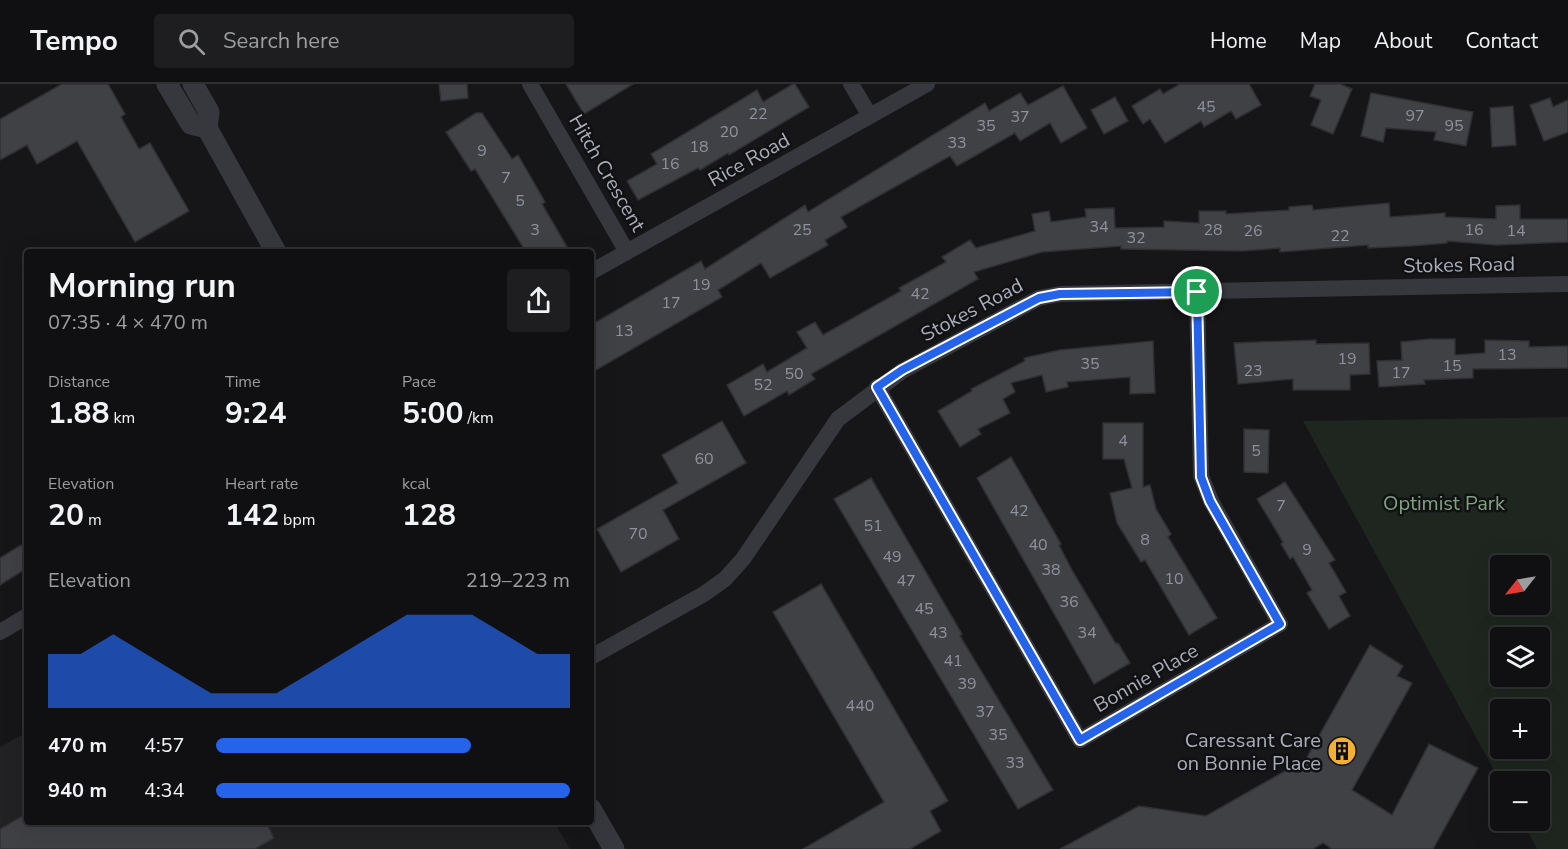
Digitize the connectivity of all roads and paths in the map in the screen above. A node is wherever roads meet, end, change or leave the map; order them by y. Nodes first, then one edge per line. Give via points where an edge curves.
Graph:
1 (166, 84) edge
2 (193, 84) edge
3 (530, 84) edge
4 (851, 84) edge
5 (927, 84) edge
6 (870, 116) junction
7 (207, 128) junction
8 (274, 249) edge
9 (627, 252) junction
10 (594, 270) edge
11 (1568, 284) edge
12 (1197, 292) junction
13 (877, 387) junction
14 (24, 618) edge
15 (0, 632) edge
16 (594, 655) edge
17 (594, 814) edge
18 (614, 849) edge

1 - 7 street via 191,124
2 - 7 street via 209,112
3 - 9 street, Hitch Crescent
4 - 6 street
5 - 6 street, Rice Road
6 - 9 street, Rice Road
7 - 8 street
9 - 10 street, Rice Road
11 - 12 street, Stokes Road
12 - 13 street, Stokes Road via 1060,294 1039,298
12 - 13 street, Bonnie Place via 1201,477 1210,501 1280,624 1080,740
13 - 16 street, Stokes Road via 838,418 743,559 724,579
14 - 15 street
17 - 18 street

